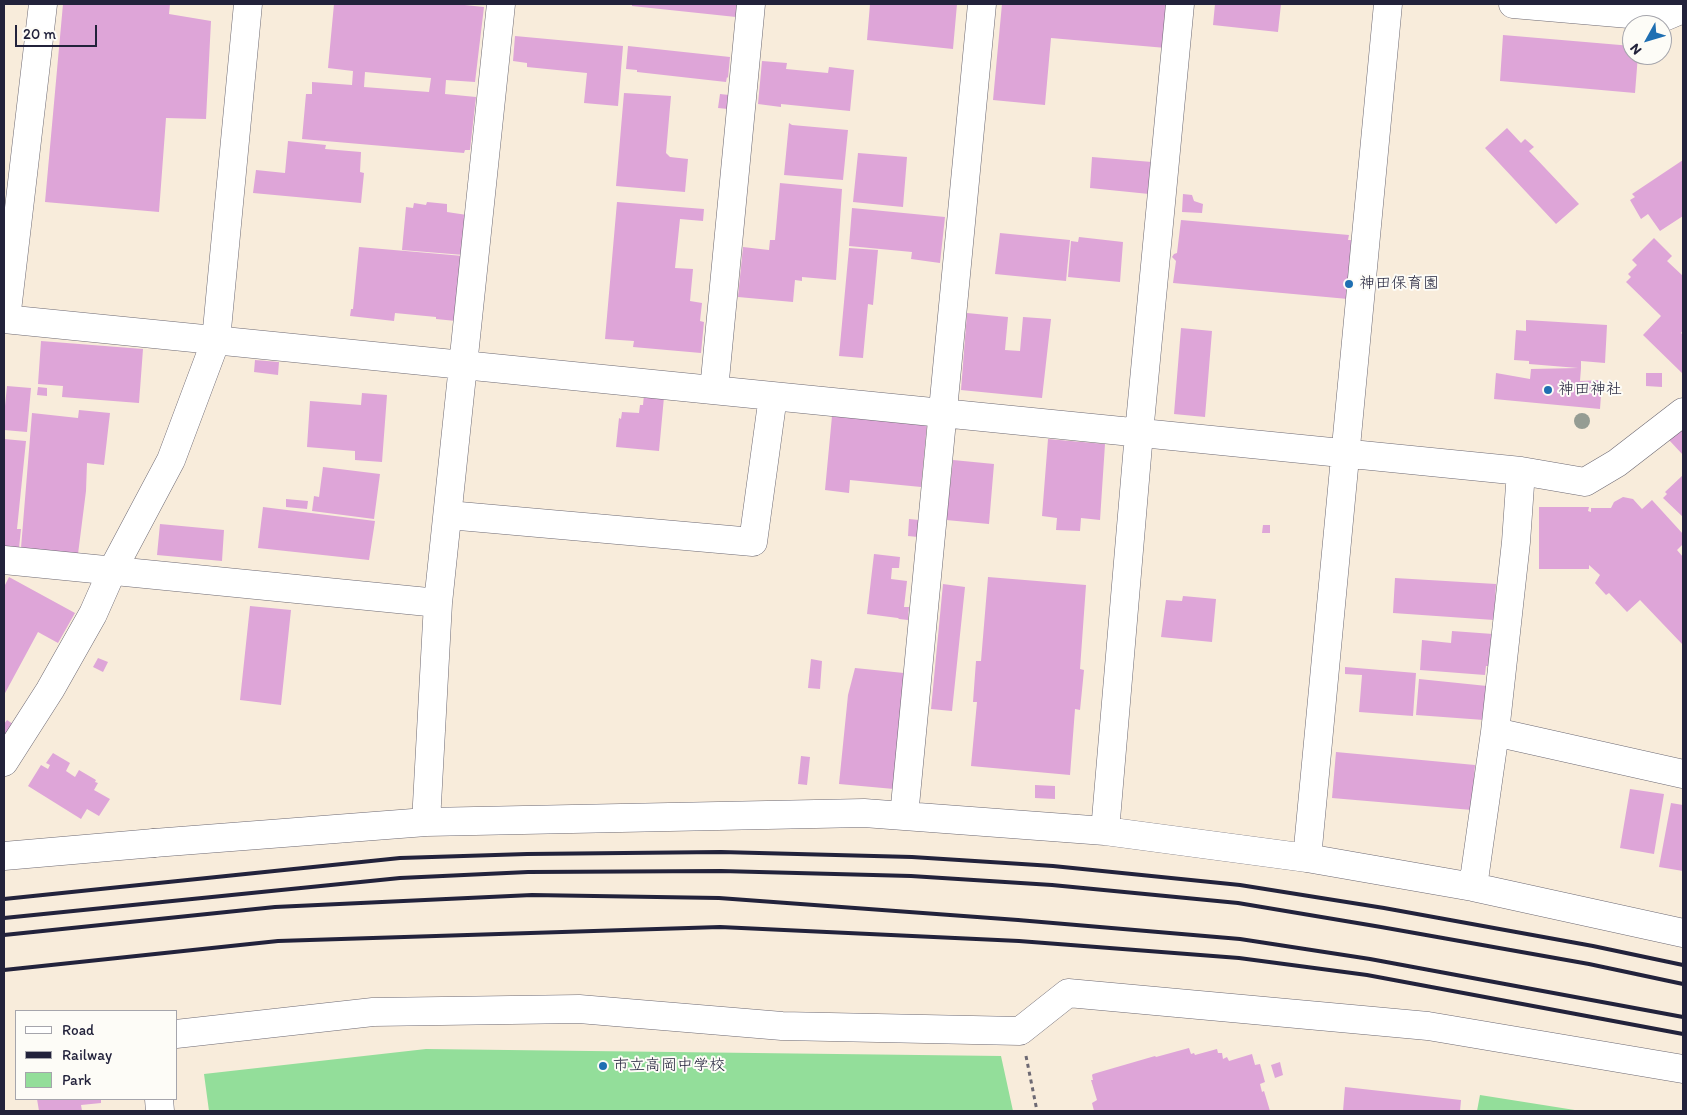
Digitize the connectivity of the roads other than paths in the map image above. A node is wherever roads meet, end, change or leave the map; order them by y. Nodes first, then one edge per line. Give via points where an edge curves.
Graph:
1 (43, 4) edge
2 (248, 4) edge
3 (501, 4) edge
4 (751, 4) edge
5 (982, 4) edge
6 (1180, 4) edge
7 (1388, 4) edge
8 (1513, 4) edge
9 (1683, 9) edge
10 (5, 319) edge
11 (216, 340) junction
12 (464, 365) junction
13 (714, 390) junction
14 (773, 396) junction
15 (1683, 412) edge
16 (942, 413) junction
17 (1139, 433) junction
18 (1345, 453) junction
19 (1521, 472) junction
20 (448, 515) junction
21 (4, 560) edge
22 (112, 571) junction
23 (438, 603) junction
24 (1495, 732) junction
25 (4, 762) edge
26 (1683, 774) edge
27 (904, 816) junction
28 (426, 822) junction
29 (1105, 831) junction
30 (4, 856) edge
31 (1307, 858) junction
32 (1472, 887) junction
33 (1683, 933) edge
34 (178, 1034) edge
35 (1683, 1069) edge

1 - 10 street
2 - 11 street
3 - 12 street
4 - 13 street
5 - 16 street
6 - 17 street
7 - 18 street
8 - 9 street via 1664,17
10 - 11 street
11 - 12 street
11 - 22 street via 171,460
12 - 13 street
12 - 20 street
13 - 14 street
14 - 16 street
14 - 20 street via 753,542
15 - 19 street via 1617,463 1585,482
16 - 17 street
16 - 27 street
17 - 18 street
17 - 29 street
18 - 19 street
18 - 31 street
19 - 24 street
20 - 23 street
21 - 22 street
22 - 23 street
22 - 25 street via 93,614
23 - 28 street
24 - 26 street
24 - 32 street
27 - 28 street via 864,813
27 - 29 street
28 - 30 street
29 - 31 street
31 - 32 street
32 - 33 street
34 - 35 street via 373,1012 579,1009 782,1026 1020,1031 1068,993 1428,1026

